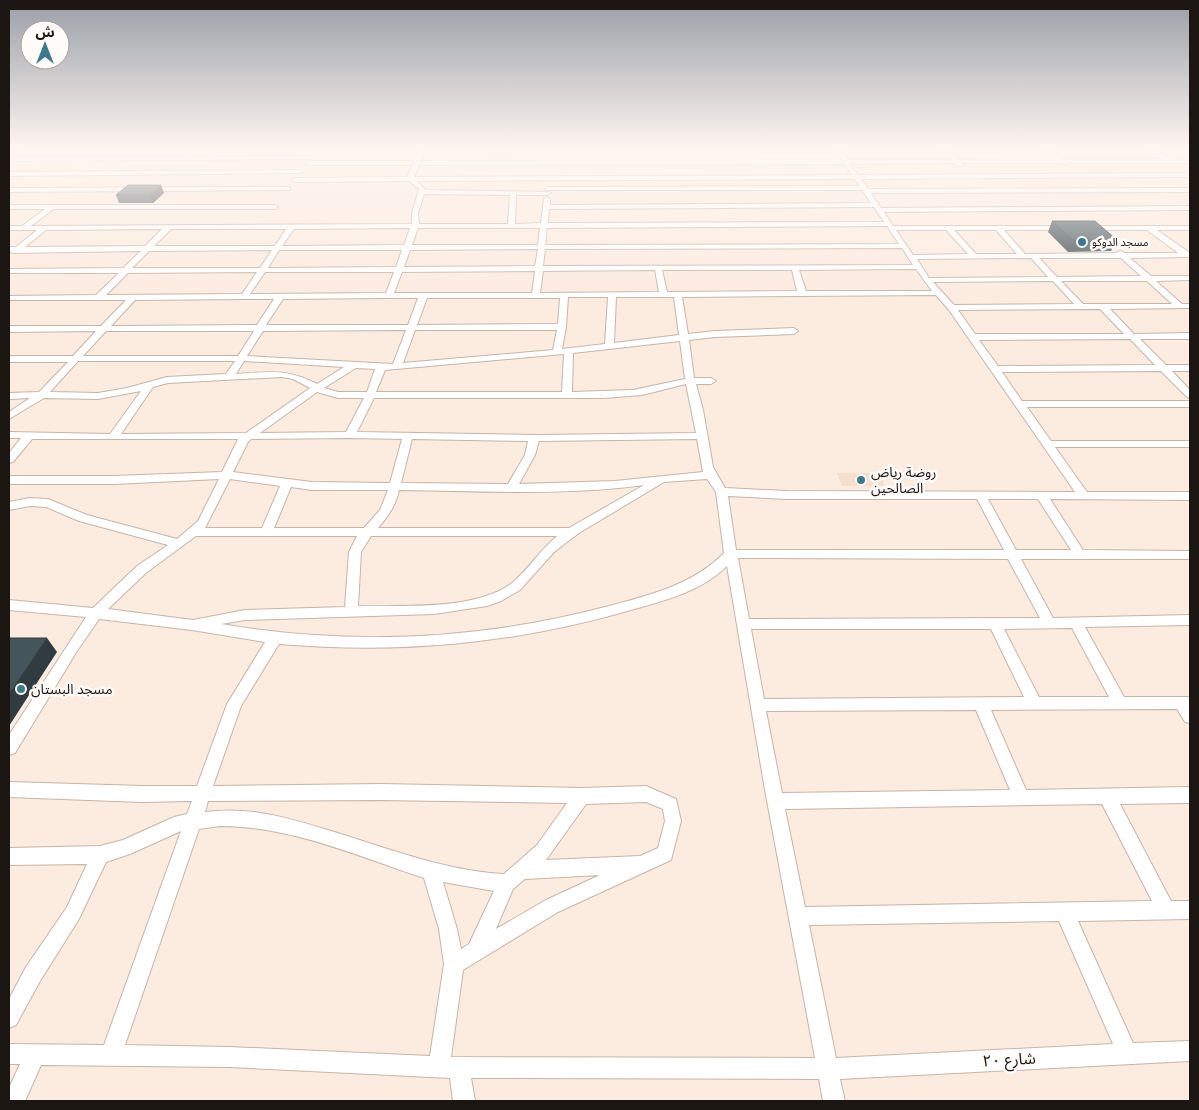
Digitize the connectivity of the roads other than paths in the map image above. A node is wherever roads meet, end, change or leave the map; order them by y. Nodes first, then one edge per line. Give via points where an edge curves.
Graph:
1 (33, 202) edge
2 (119, 202) edge
3 (157, 202) edge
4 (234, 202) edge
5 (278, 202) edge
6 (418, 202) edge
7 (512, 202) edge
8 (547, 202) edge
9 (650, 202) edge
10 (765, 202) edge
11 (874, 202) edge
12 (1114, 202) dead end
13 (998, 203) dead end
14 (52, 206) junction
15 (650, 206) junction
16 (728, 206) junction
17 (766, 206) junction
18 (9, 207) edge
19 (26, 207) junction
20 (113, 207) junction
21 (152, 207) junction
22 (169, 207) junction
23 (546, 207) junction
24 (686, 207) junction
25 (878, 208) junction
26 (1122, 208) junction
27 (1170, 208) junction
28 (1190, 208) edge
29 (987, 209) junction
30 (1004, 209) junction
31 (1071, 209) junction
32 (270, 213) dead end
33 (163, 214) dead end
34 (1078, 215) dead end
35 (994, 216) dead end
36 (1183, 217) dead end
37 (157, 220) dead end
38 (544, 225) junction
39 (692, 225) junction
40 (734, 225) junction
41 (999, 225) junction
42 (1083, 225) edge
43 (292, 226) junction
44 (416, 226) junction
45 (511, 226) junction
46 (890, 226) junction
47 (150, 227) junction
48 (169, 227) junction
49 (9, 228) edge
50 (24, 228) junction
51 (44, 228) junction
52 (949, 228) junction
53 (1073, 228) edge
54 (1092, 228) junction
55 (1148, 228) junction
56 (1190, 228) edge
57 (780, 235) junction
58 (655, 236) junction
59 (1104, 239) edge
60 (904, 246) junction
61 (542, 247) junction
62 (408, 248) junction
63 (13, 249) edge
64 (146, 249) junction
65 (276, 249) junction
66 (1119, 252) junction
67 (9, 255) edge
68 (1188, 255) edge
69 (1023, 256) junction
70 (1033, 256) junction
71 (699, 257) junction
72 (749, 257) junction
73 (911, 257) junction
74 (974, 257) junction
75 (918, 267) junction
76 (658, 268) junction
77 (795, 268) junction
78 (538, 269) junction
79 (262, 270) junction
80 (9, 271) edge
81 (126, 271) junction
82 (400, 271) junction
83 (1148, 278) junction
84 (1190, 278) edge
85 (1055, 279) junction
86 (927, 280) junction
87 (802, 293) junction
88 (938, 293) junction
89 (664, 295) junction
90 (678, 295) junction
91 (536, 296) junction
92 (564, 296) junction
93 (612, 296) junction
94 (389, 297) junction
95 (423, 297) junction
96 (9, 298) edge
97 (98, 298) junction
98 (132, 298) junction
99 (244, 298) junction
100 (278, 298) junction
101 (1180, 306) junction
102 (1190, 306) edge
103 (1082, 307) junction
104 (1103, 307) junction
105 (952, 308) junction
106 (562, 327) junction
107 (104, 328) junction
108 (259, 328) junction
109 (411, 328) junction
110 (9, 329) edge
111 (794, 331) dead end
112 (1132, 336) junction
113 (1190, 336) edge
114 (684, 337) junction
115 (972, 337) junction
116 (609, 345) junction
117 (569, 351) junction
118 (557, 352) junction
119 (239, 358) junction
120 (9, 359) edge
121 (77, 359) junction
122 (353, 366) junction
123 (397, 366) junction
124 (381, 367) junction
125 (1163, 368) junction
126 (1190, 368) edge
127 (995, 369) junction
128 (229, 377) junction
129 (690, 380) junction
130 (711, 382) dead end
131 (150, 384) junction
132 (317, 388) junction
133 (42, 395) junction
134 (568, 395) junction
135 (1190, 395) edge
136 (9, 396) edge
137 (370, 396) junction
138 (1019, 404) junction
139 (1190, 404) edge
140 (9, 416) edge
141 (9, 435) edge
142 (246, 435) junction
143 (30, 436) junction
144 (350, 436) junction
145 (408, 436) junction
146 (702, 436) junction
147 (113, 437) junction
148 (534, 438) junction
149 (1047, 444) junction
150 (1190, 444) edge
151 (9, 460) edge
152 (225, 475) junction
153 (710, 475) junction
154 (666, 478) junction
155 (9, 480) edge
156 (287, 484) junction
157 (395, 486) junction
158 (511, 488) junction
159 (722, 492) junction
160 (980, 495) junction
161 (1041, 495) junction
162 (1084, 496) junction
163 (1190, 496) edge
164 (9, 506) edge
165 (195, 532) junction
166 (266, 532) junction
167 (366, 532) junction
168 (570, 532) junction
169 (178, 544) junction
170 (731, 554) junction
171 (1013, 555) junction
172 (1080, 555) junction
173 (1190, 555) edge
174 (9, 605) edge
175 (96, 612) junction
176 (351, 612) junction
177 (1190, 620) edge
178 (1075, 621) junction
179 (1049, 622) junction
180 (744, 624) junction
181 (996, 624) junction
182 (193, 625) junction
183 (276, 638) junction
184 (1034, 703) junction
185 (1186, 703) edge
186 (981, 704) junction
187 (1120, 704) junction
188 (758, 705) junction
189 (1190, 717) edge
190 (9, 748) edge
191 (9, 789) edge
192 (202, 794) junction
193 (1190, 795) edge
194 (582, 796) junction
195 (1020, 796) junction
196 (1107, 796) junction
197 (776, 801) junction
198 (193, 821) junction
199 (100, 855) junction
200 (9, 856) edge
201 (643, 864) junction
202 (521, 870) junction
203 (431, 871) junction
204 (507, 883) junction
205 (1166, 910) junction
206 (1190, 910) edge
207 (1064, 911) junction
208 (798, 916) junction
209 (476, 951) junction
210 (454, 964) junction
211 (9, 1018) edge
212 (1190, 1051) edge
213 (1127, 1053) junction
214 (9, 1054) edge
215 (35, 1054) junction
216 (111, 1055) junction
217 (449, 1067) junction
218 (828, 1069) junction
219 (14, 1101) edge
220 (464, 1101) edge
221 (834, 1101) edge

1 - 19 street
2 - 20 street
3 - 21 street
4 - 22 street
5 - 32 street
6 - 44 street
7 - 45 street
8 - 23 street
9 - 15 street
10 - 17 street
11 - 25 street
12 - 26 street
13 - 30 street
14 - 19 street
14 - 20 street
14 - 50 street
15 - 23 street
15 - 24 street
16 - 17 street
16 - 24 street
16 - 40 street
17 - 25 street
18 - 19 street
20 - 21 street
21 - 22 street
22 - 33 street
23 - 38 street
24 - 39 street
25 - 29 street
25 - 46 street
26 - 27 street
26 - 31 street
27 - 28 street
27 - 36 street
29 - 30 street
29 - 35 street
30 - 31 street
31 - 34 street
37 - 47 street
38 - 45 street
38 - 58 street
38 - 61 street
39 - 40 street
39 - 58 street
40 - 57 street
41 - 52 street
41 - 53 street via 1006,228
41 - 69 street
42 - 54 street
43 - 44 street
43 - 48 street via 262,223
43 - 65 street
44 - 45 street
44 - 62 street
46 - 52 street
46 - 57 street
46 - 60 street
47 - 48 street
47 - 51 street
48 - 64 street
49 - 50 street
50 - 51 street
51 - 63 street
52 - 74 street
54 - 55 street
54 - 59 street
55 - 56 street
55 - 68 street
57 - 60 street
57 - 72 street
58 - 61 street
58 - 71 street
60 - 73 street
61 - 62 street
61 - 78 street
62 - 65 street
62 - 82 street
63 - 64 street
63 - 67 street
64 - 65 street
64 - 81 street
65 - 79 street
66 - 68 street
66 - 70 street
66 - 83 street
69 - 70 street
69 - 74 street
70 - 85 street
71 - 72 street
71 - 72 street
71 - 76 street
72 - 77 street
73 - 74 street
73 - 75 street
75 - 77 street
75 - 86 street
76 - 78 street
76 - 89 street
77 - 87 street
78 - 82 street
78 - 91 street
79 - 81 street
79 - 82 street
79 - 99 street
80 - 81 street
81 - 97 street
82 - 94 street
83 - 84 street
83 - 85 street
83 - 101 street
85 - 86 street
85 - 103 street
86 - 88 street
87 - 88 street
87 - 90 street
88 - 105 street
89 - 90 street
89 - 93 street
90 - 114 street
91 - 92 street
91 - 95 street
92 - 93 street
92 - 106 street
93 - 116 street
94 - 95 street
94 - 100 street
95 - 109 street
96 - 97 street
97 - 98 street
98 - 99 street
98 - 107 street
99 - 100 street
100 - 108 street
101 - 102 street
101 - 104 street
103 - 104 street
103 - 105 street
104 - 112 street
105 - 115 street
106 - 109 street
106 - 118 street
107 - 108 street
107 - 110 street
107 - 121 street
108 - 109 street
108 - 119 street
109 - 123 street
111 - 114 street
112 - 113 street
112 - 115 street
112 - 125 street
114 - 116 street
114 - 129 street
115 - 127 street
116 - 117 street
117 - 118 street
117 - 134 street
118 - 123 street
119 - 121 street
119 - 122 street
119 - 128 street
120 - 121 street
121 - 133 street
122 - 124 street
122 - 132 street
123 - 124 street
124 - 137 street
125 - 126 street
125 - 127 street
125 - 135 street
127 - 138 street
128 - 131 street
128 - 132 street via 284,374
129 - 130 street
129 - 134 street via 632,393
129 - 146 street
131 - 133 street via 106,395
131 - 147 street
132 - 137 street via 331,394
132 - 142 street
133 - 136 street
133 - 140 street
134 - 137 street
137 - 144 street
138 - 139 street
138 - 149 street
141 - 143 street
142 - 144 street
142 - 147 street
142 - 152 street
143 - 147 street
143 - 151 street
144 - 145 street
145 - 148 street
145 - 157 street
146 - 148 street
146 - 153 street
148 - 158 street via 530,454
149 - 150 street
149 - 162 street
152 - 155 street
152 - 156 street
152 - 165 street via 204,523
153 - 154 street
153 - 159 street
154 - 158 street via 607,485
154 - 168 street
156 - 157 street
156 - 166 street
157 - 158 street
157 - 167 street via 388,507
159 - 160 street
159 - 170 street
160 - 161 street
160 - 171 street
161 - 162 street
161 - 172 street
162 - 163 street
164 - 169 street via 30,502 48,504
165 - 166 street
165 - 169 street
166 - 167 street
167 - 168 street
167 - 176 street via 353,558
168 - 176 street via 515,588 491,599 434,609
169 - 175 street via 142,569
170 - 171 street
170 - 180 street
170 - 183 street via 710,574 681,588 576,621 542,628 474,639 414,642
171 - 172 street
171 - 179 street
172 - 173 street
174 - 175 street
175 - 182 street
175 - 190 street
176 - 182 street via 245,615
177 - 178 street
178 - 179 street
178 - 187 street
179 - 181 street
180 - 181 street
180 - 188 street
181 - 184 street
182 - 183 street
183 - 192 street via 238,696
184 - 186 street
184 - 187 street
185 - 187 street
185 - 189 street
186 - 188 street
186 - 195 street
188 - 197 street
191 - 192 street
192 - 194 street via 389,792
192 - 198 street
193 - 196 street
194 - 201 street via 646,794 670,804 673,821 665,854
194 - 202 street via 542,851
195 - 196 street
195 - 197 street
196 - 205 street
197 - 208 street
198 - 199 street via 180,823
198 - 203 street via 240,818 283,824
198 - 216 street
199 - 200 street
199 - 211 street via 73,913
201 - 202 street
201 - 209 street via 552,906
202 - 204 street
203 - 204 street
203 - 210 street via 448,929
204 - 209 street
205 - 206 street
205 - 207 street
207 - 208 street
207 - 213 street
208 - 218 street
209 - 210 street
210 - 217 street
212 - 213 street, شارع ٢٠
213 - 218 street, شارع ٢٠
214 - 215 street, شارع ٢٠
215 - 216 street, شارع ٢٠
215 - 219 street
216 - 217 street, شارع ٢٠
217 - 218 street, شارع ٢٠
217 - 220 street
218 - 221 street

